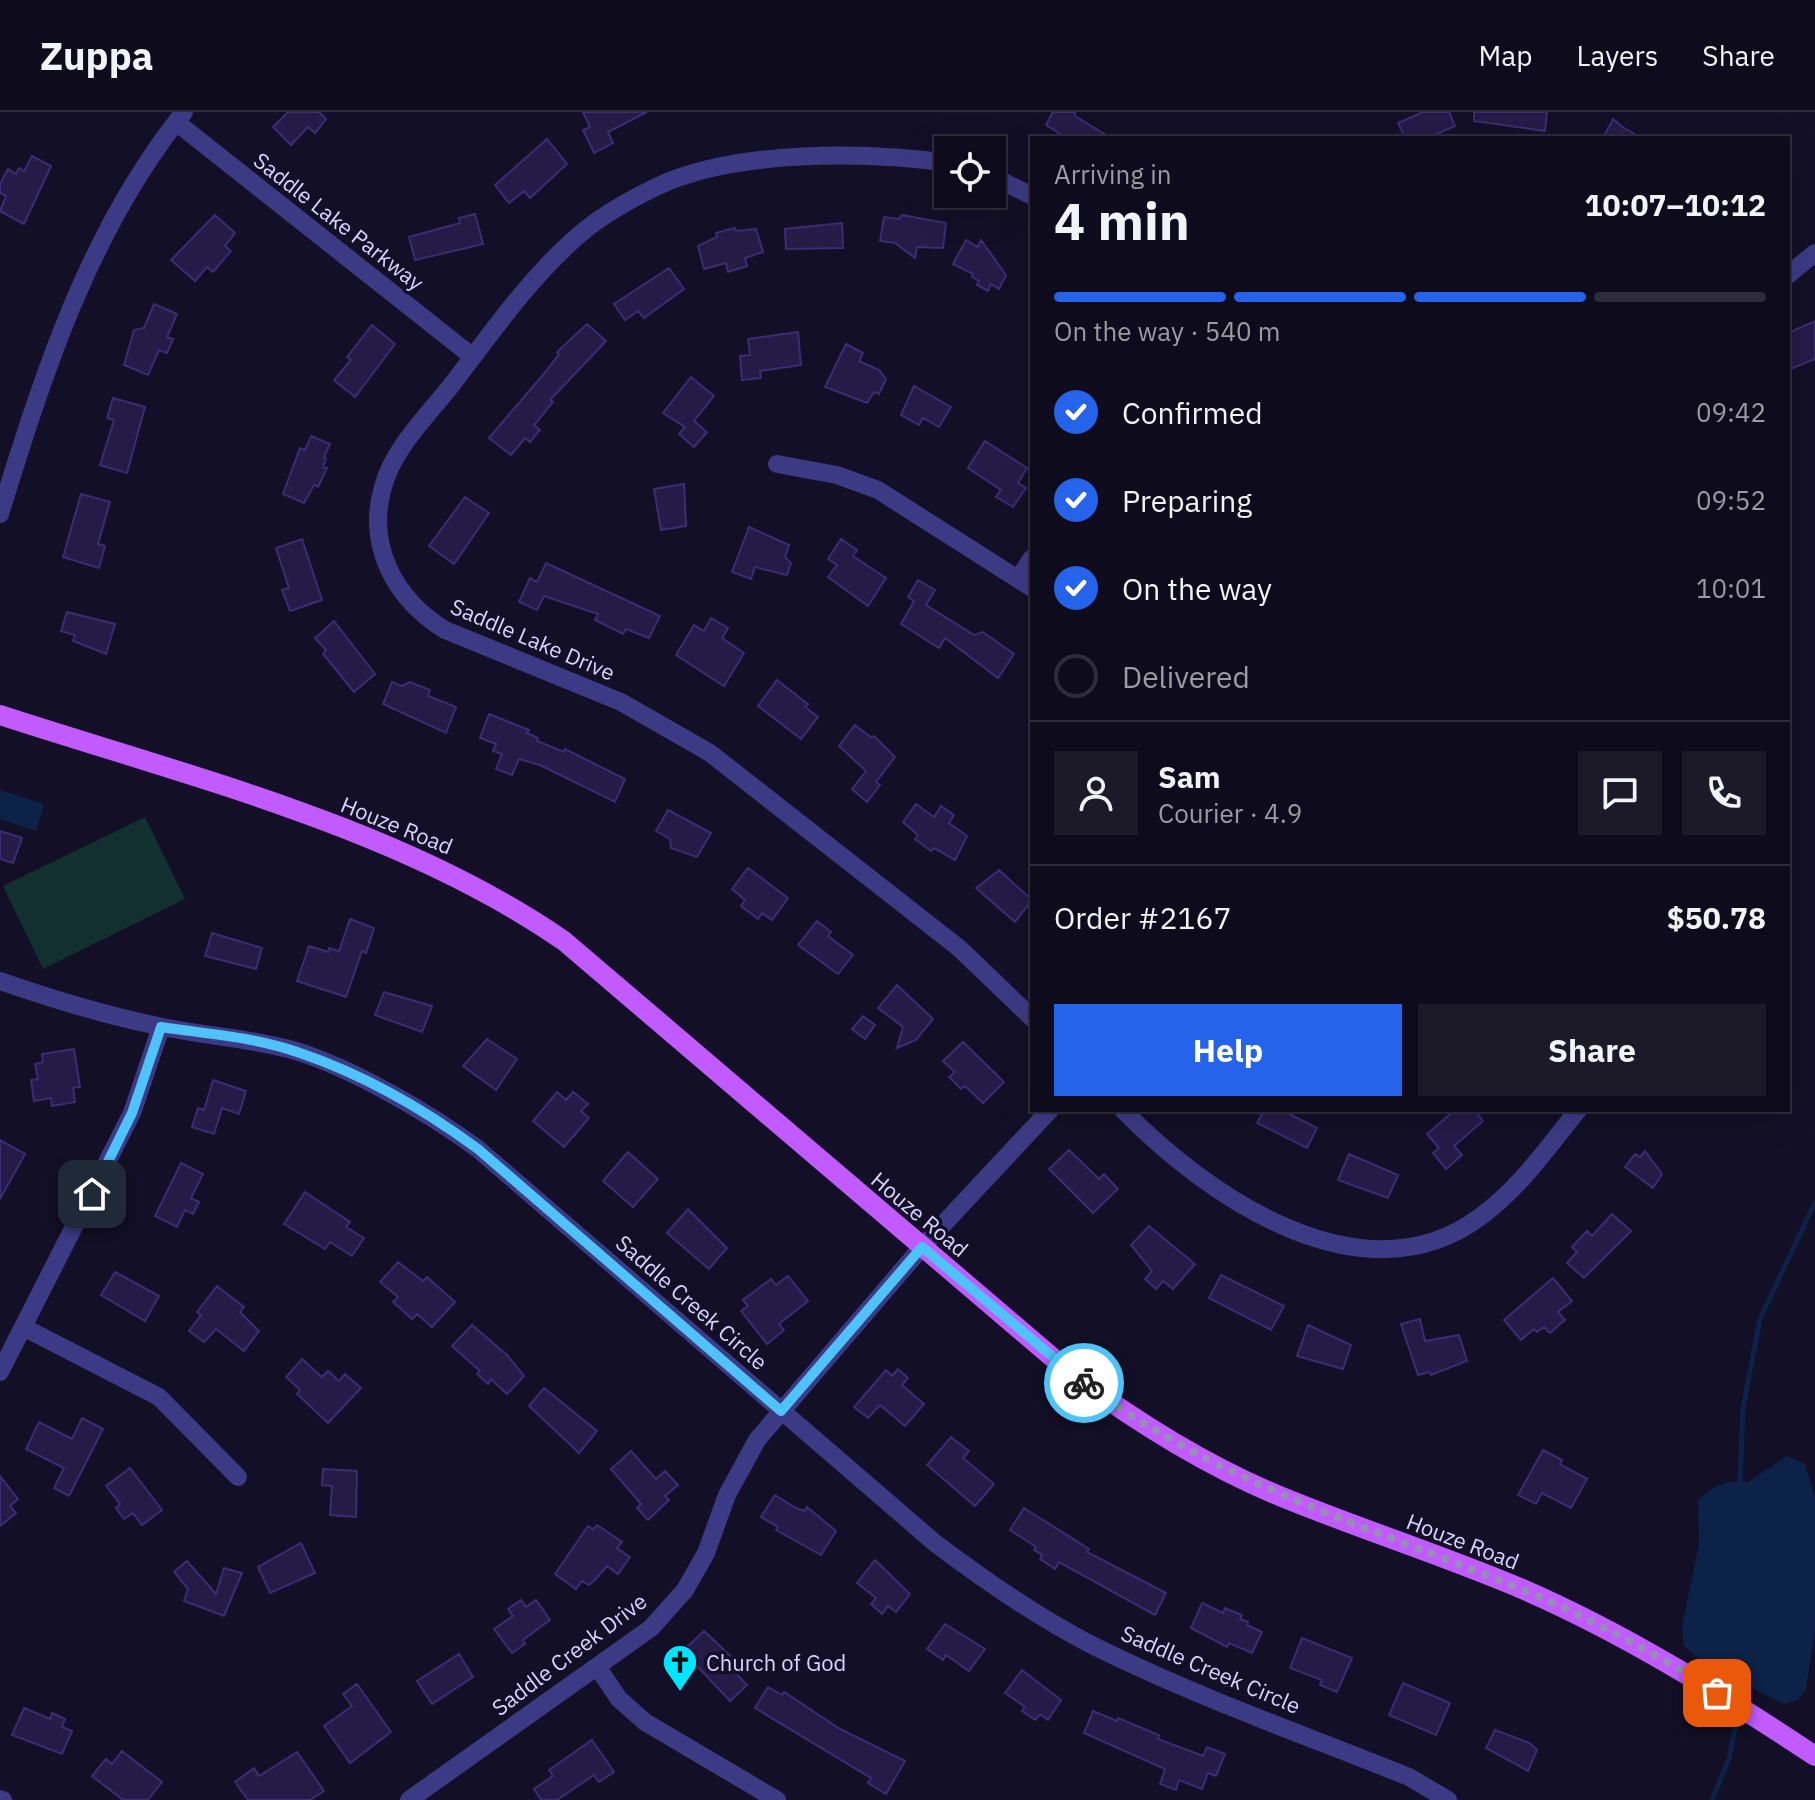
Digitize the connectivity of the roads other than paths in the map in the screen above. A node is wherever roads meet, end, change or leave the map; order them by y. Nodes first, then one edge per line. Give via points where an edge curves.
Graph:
1 (180, 117) edge
2 (934, 161) edge
3 (1006, 183) edge
4 (1030, 195) edge
5 (1815, 253) edge
6 (1790, 273) edge
7 (473, 357) junction
8 (777, 464) dead end
9 (0, 514) edge
10 (1025, 584) edge
11 (0, 715) edge
12 (0, 981) edge
13 (1030, 1016) edge
14 (161, 1027) junction
15 (1048, 1112) edge
16 (1125, 1112) edge
17 (1576, 1112) edge
18 (922, 1247) junction
19 (25, 1328) junction
20 (0, 1372) edge
21 (781, 1411) junction
22 (238, 1477) dead end
23 (598, 1668) junction
24 (1815, 1756) edge
25 (409, 1800) edge
26 (777, 1800) edge
27 (1448, 1800) edge

1 - 7 street, Saddle Lake Parkway
1 - 9 street via 111,221 83,276
2 - 7 street, Saddle Lake Drive via 747,160 658,186 581,233 550,262
3 - 4 street
5 - 6 street
7 - 13 street, Saddle Lake Drive via 401,449 382,487 380,548 390,576 408,602 445,630 621,702 710,753 959,948
8 - 10 street via 837,475 878,490
11 - 18 main road, Houze Road via 317,819 464,879 515,907 564,941
12 - 14 street, Saddle Creek Circle
14 - 19 street via 132,1113
14 - 21 street, Saddle Creek Circle via 299,1052 443,1123
15 - 18 street
16 - 17 street via 1177,1161 1273,1220 1321,1241 1378,1250 1416,1246 1478,1220 1503,1200
18 - 21 street, Saddle Creek Drive
18 - 24 main road, Houze Road via 1073,1375 1164,1438 1280,1496 1520,1588 1620,1635
19 - 20 street
19 - 22 street via 159,1397
21 - 23 street, Saddle Creek Drive via 739,1468 706,1553 685,1590 651,1628
21 - 27 street, Saddle Creek Circle via 935,1543 1032,1611 1140,1668 1409,1777
23 - 25 street, Saddle Creek Drive
23 - 26 street via 619,1699 645,1722

